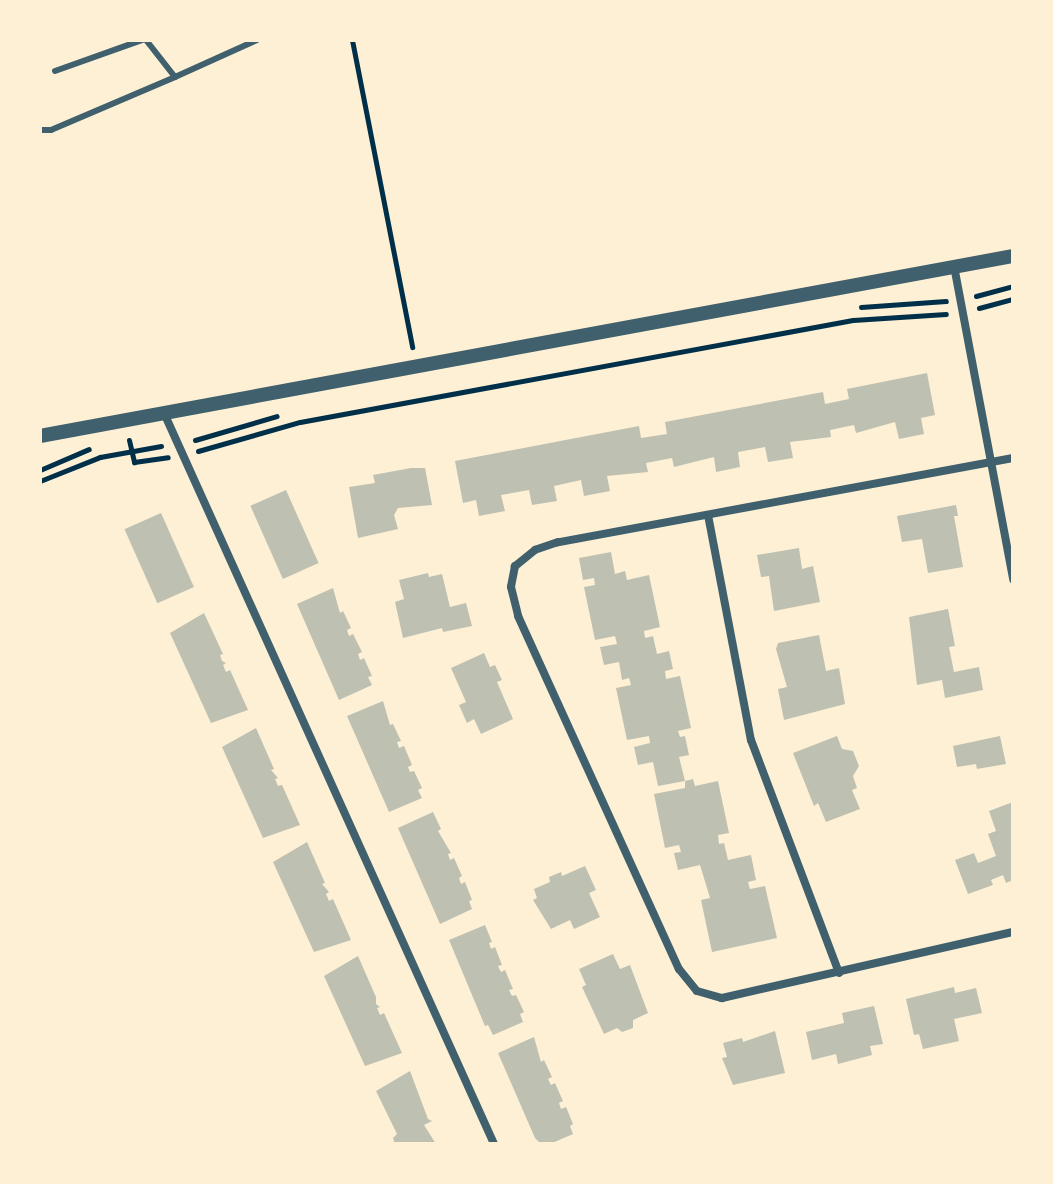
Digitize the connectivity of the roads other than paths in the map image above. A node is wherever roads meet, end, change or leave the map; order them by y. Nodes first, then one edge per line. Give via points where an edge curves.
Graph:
1 (144, 40) edge
2 (257, 40) edge
3 (55, 71) dead end
4 (175, 77) junction
5 (40, 130) edge
6 (1013, 256) edge
7 (954, 266) junction
8 (164, 413) junction
9 (40, 436) edge
10 (1013, 458) edge
11 (992, 462) junction
12 (708, 515) junction
13 (1013, 579) edge
14 (1013, 932) edge
15 (839, 973) junction
16 (494, 1144) edge

1 - 3 lane
1 - 4 lane
2 - 4 lane
4 - 5 lane via 51,130
6 - 7 street
7 - 8 street
7 - 11 street
8 - 9 street
8 - 16 street
10 - 11 street
11 - 12 street
11 - 13 street
12 - 15 street via 751,740
12 - 15 street via 535,550 515,566 513,600 687,981 707,997 722,998
14 - 15 street

